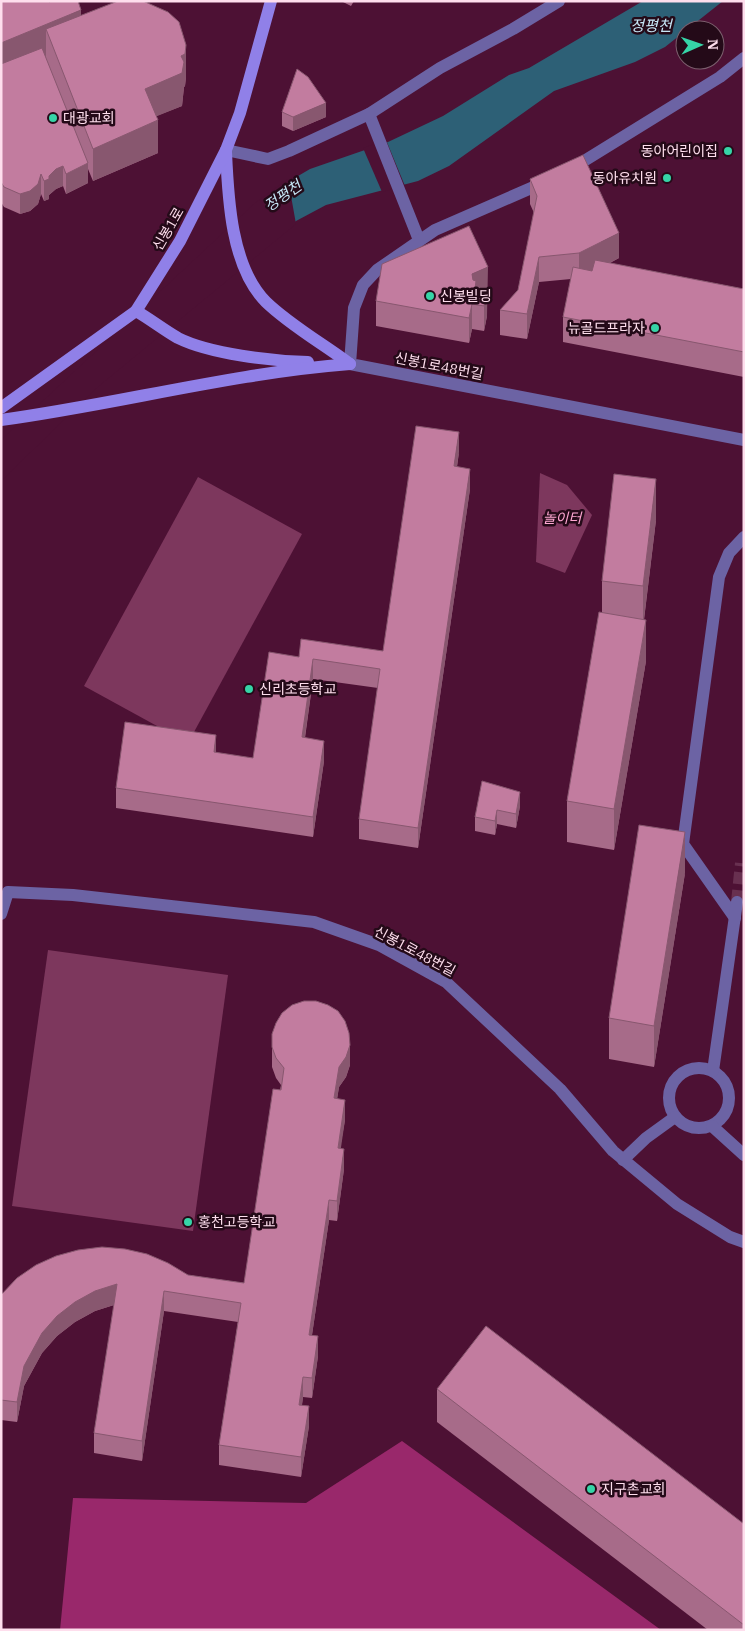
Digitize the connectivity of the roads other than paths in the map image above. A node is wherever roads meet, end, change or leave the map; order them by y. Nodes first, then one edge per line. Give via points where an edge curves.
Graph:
1 (271, 1) edge
2 (559, 1) edge
3 (744, 58) edge
4 (369, 114) junction
5 (226, 150) junction
6 (419, 240) junction
7 (136, 310) junction
8 (350, 364) junction
9 (1, 408) edge
10 (1, 420) edge
11 (744, 440) edge
12 (744, 537) edge
13 (737, 902) tunnel mouth
14 (1, 914) edge
15 (735, 918) junction
16 (713, 1071) junction
17 (676, 1117) junction
18 (712, 1126) junction
19 (744, 1155) edge
20 (623, 1160) junction
21 (744, 1242) edge

1 - 5 street, 신봉1로 via 240,113
2 - 4 street via 440,68
3 - 6 street via 720,77 552,180 435,230
4 - 5 street via 268,159
4 - 6 street
5 - 7 street, 신봉1로 via 184,234
5 - 8 street via 236,244 249,277 265,301
6 - 8 street via 400,257 377,270 363,285 354,308
7 - 8 street, 신봉1로48번길 via 180,338 226,352 300,362
7 - 9 street, 신봉1로
8 - 10 street via 305,367
8 - 11 street, 신봉1로48번길
12 - 15 street via 728,553 719,577 683,844
13 - 15 street
14 - 20 street, 신봉1로48번길 via 8,892 73,896 314,922 379,945 446,982 560,1089
15 - 16 street
16 - 17 street via 694,1068 676,1078 669,1098
16 - 18 street via 727,1085 730,1094 726,1113
17 - 18 street via 692,1128
17 - 20 street via 646,1138
18 - 19 street
20 - 21 street, 신봉1로48번길 via 677,1204 730,1237

